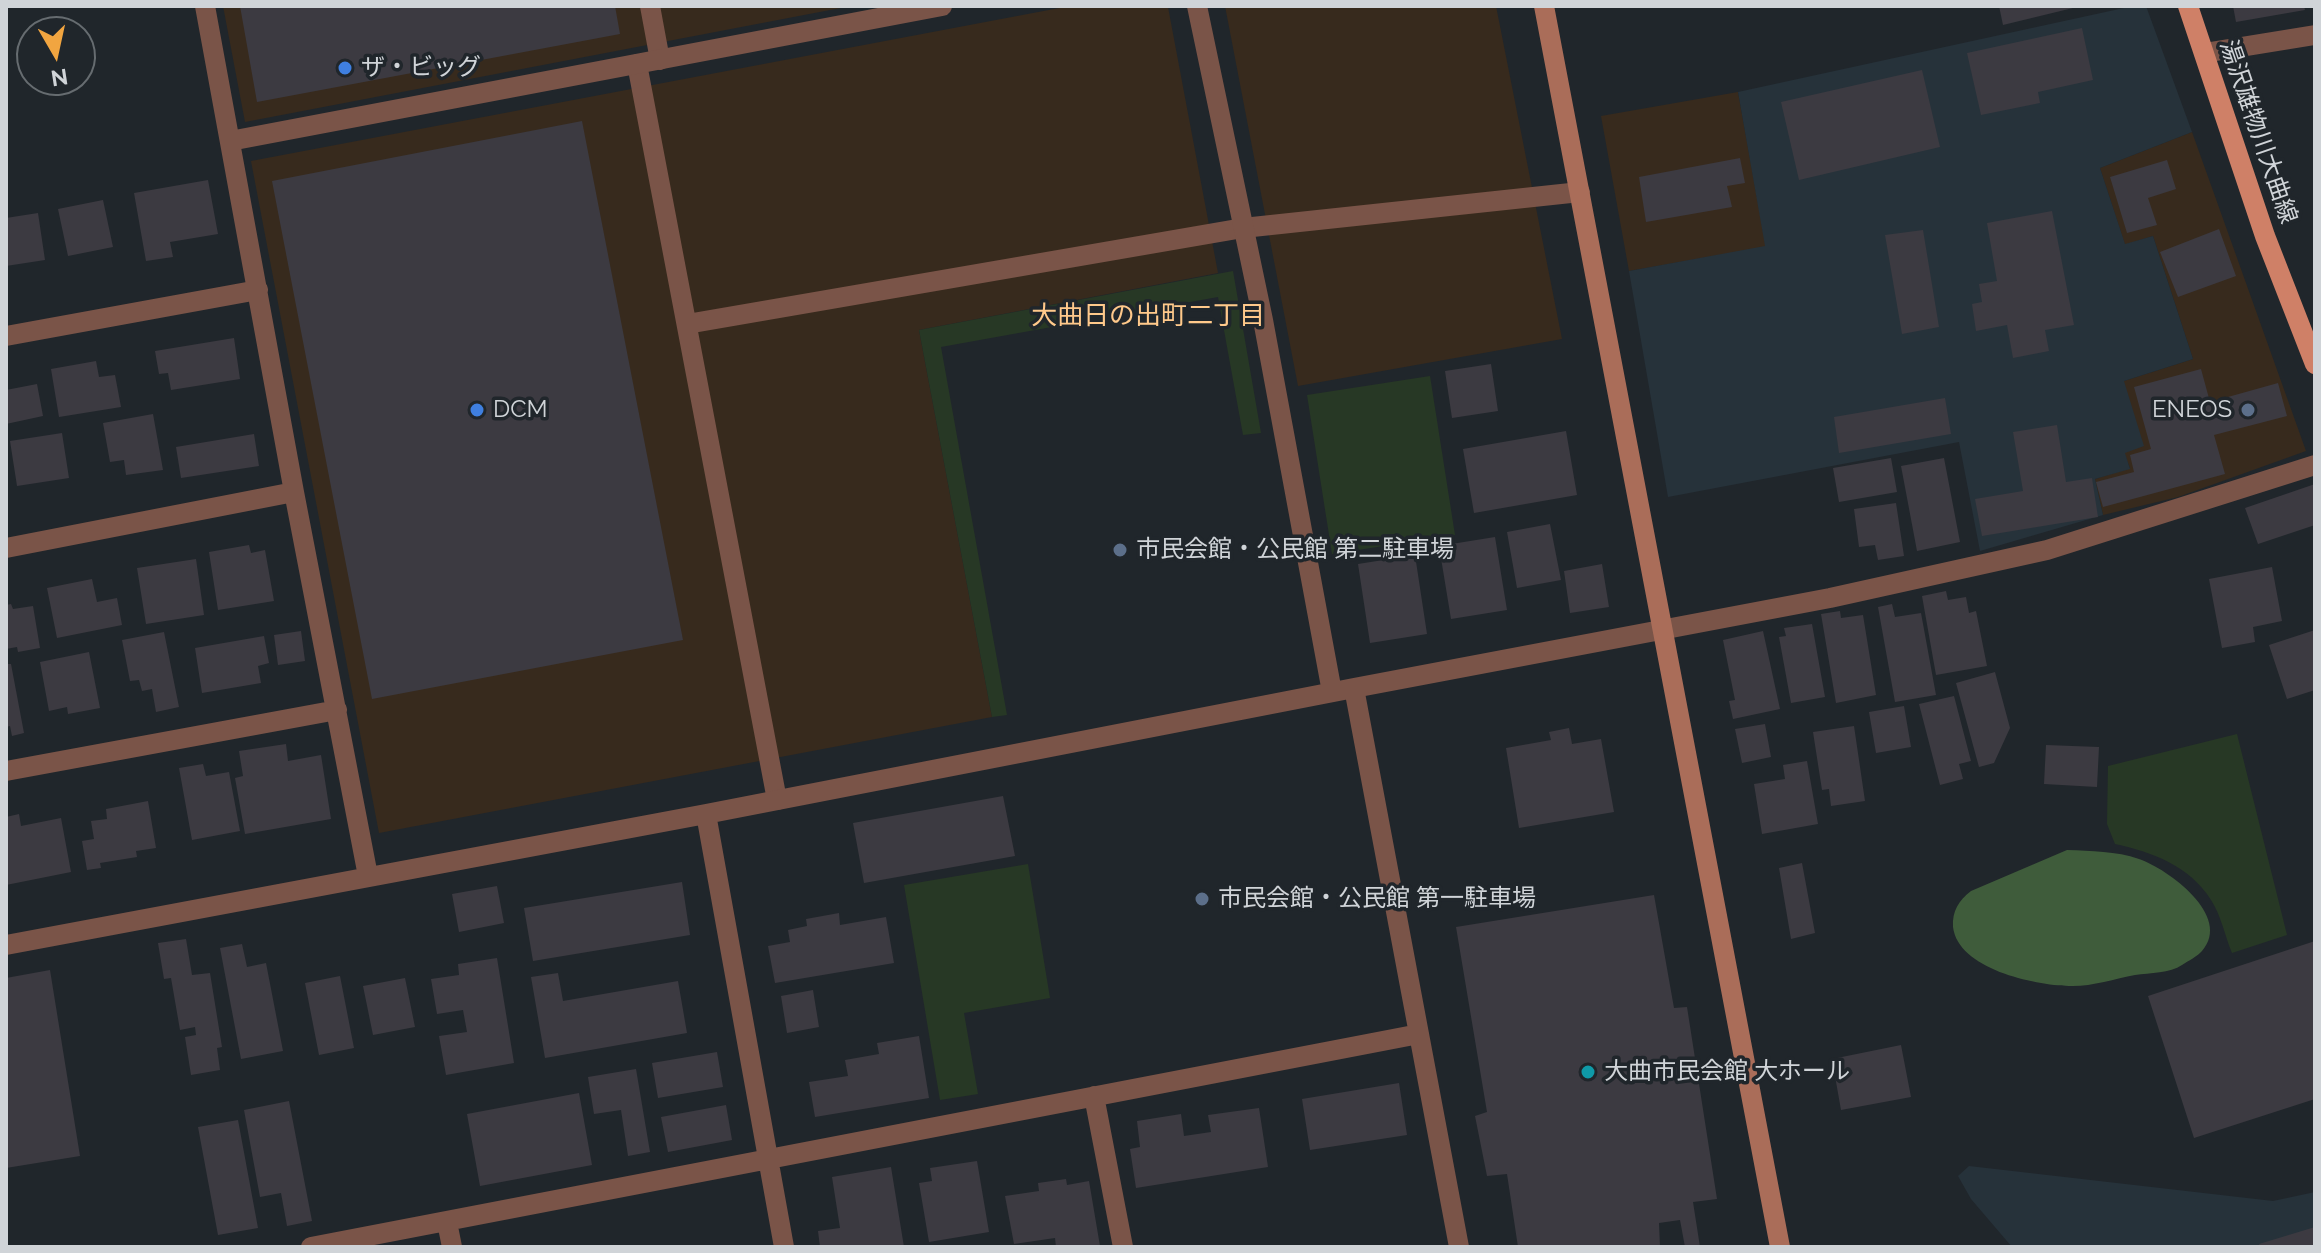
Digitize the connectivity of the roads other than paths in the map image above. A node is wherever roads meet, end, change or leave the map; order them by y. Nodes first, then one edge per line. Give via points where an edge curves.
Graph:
1 (205, 6) edge
2 (650, 6) edge
3 (942, 6) edge
4 (1197, 6) edge
5 (1544, 6) edge
6 (2188, 6) edge
7 (2315, 35) edge
8 (2204, 53) junction
9 (660, 60) junction
10 (637, 64) junction
11 (230, 141) junction
12 (1580, 192) junction
13 (1243, 228) junction
14 (258, 290) junction
15 (687, 324) junction
16 (6, 336) edge
17 (2315, 364) edge
18 (2315, 465) edge
19 (294, 492) junction
20 (6, 548) edge
21 (1664, 629) junction
22 (1354, 688) junction
23 (1332, 692) junction
24 (337, 710) junction
25 (6, 771) edge
26 (777, 800) junction
27 (706, 814) junction
28 (368, 876) junction
29 (6, 945) edge
30 (1419, 1034) junction
31 (1094, 1096) junction
32 (768, 1160) junction
33 (447, 1222) junction
34 (311, 1247) edge
35 (452, 1247) edge
36 (784, 1247) edge
37 (1123, 1247) edge
38 (1459, 1247) edge
39 (1780, 1247) edge

1 - 11 street
2 - 9 street
3 - 9 street
4 - 13 street
5 - 12 street
6 - 8 main road, 湯沢雄物川大曲線
7 - 8 street
8 - 17 main road, 湯沢雄物川大曲線 via 2265,236
9 - 10 street
10 - 11 street
10 - 15 street
11 - 14 street
12 - 13 street
12 - 21 street
13 - 15 street
13 - 23 street
14 - 16 street
14 - 19 street
15 - 26 street
18 - 21 street via 2047,550
19 - 20 street
19 - 24 street
21 - 22 street
21 - 39 street
22 - 23 street
22 - 30 street
23 - 26 street
24 - 25 street
24 - 28 street
26 - 27 street
27 - 28 street
27 - 32 street
28 - 29 street
30 - 31 street
30 - 38 street
31 - 32 street
31 - 37 street
32 - 33 street
32 - 36 street
33 - 34 street
33 - 35 street

